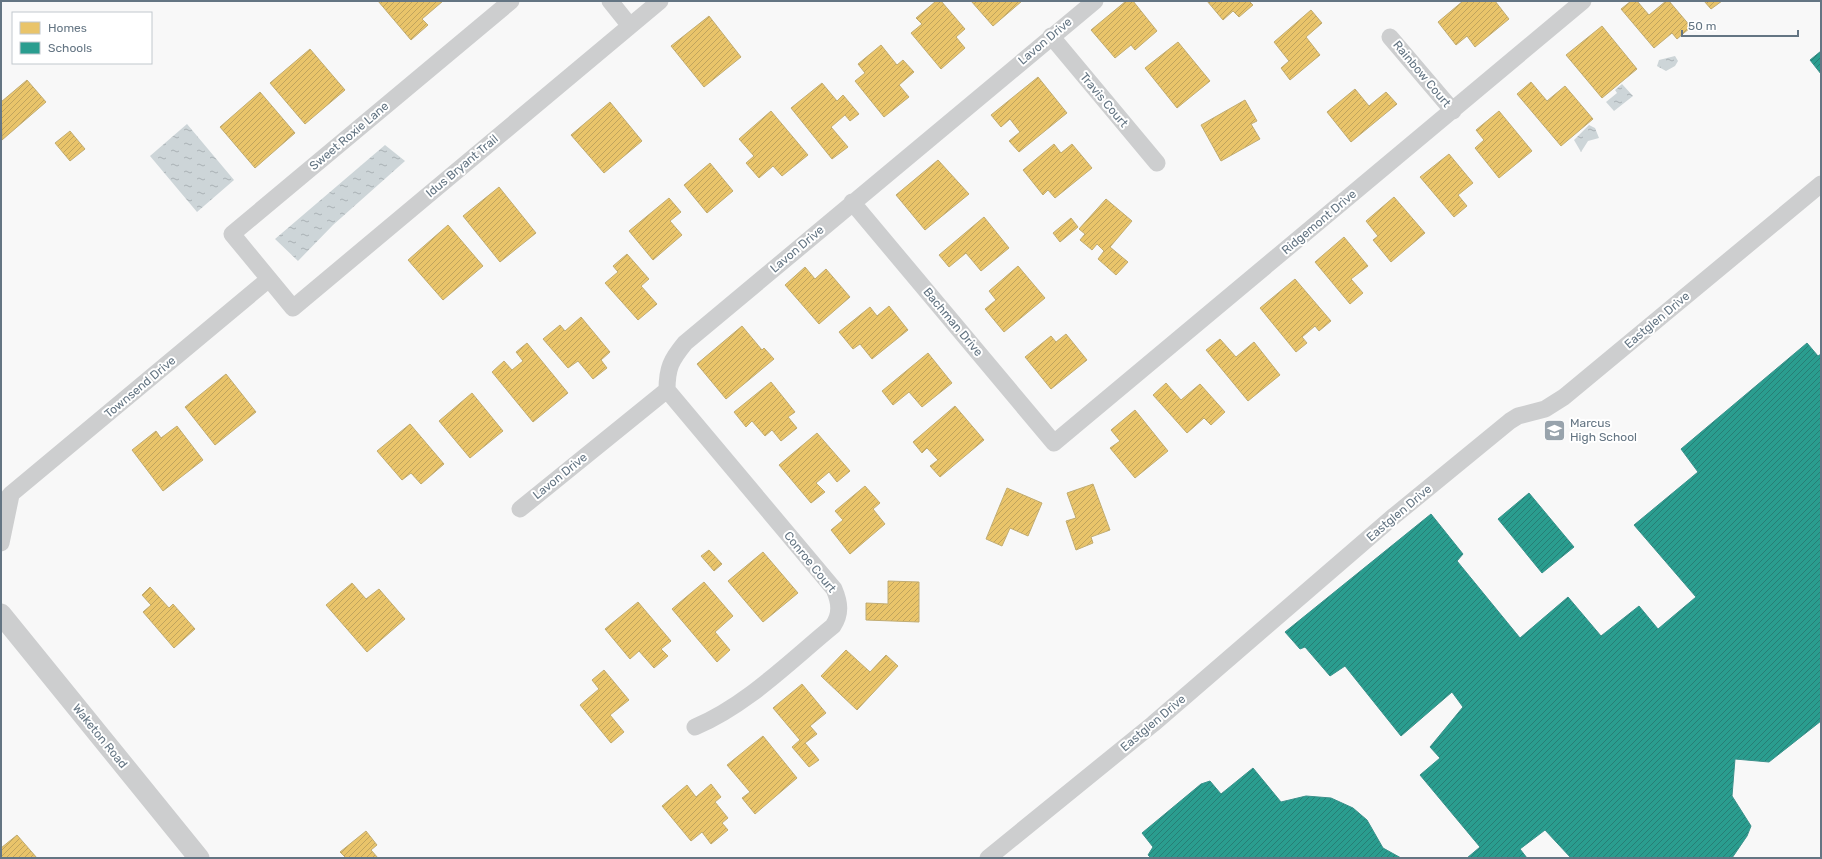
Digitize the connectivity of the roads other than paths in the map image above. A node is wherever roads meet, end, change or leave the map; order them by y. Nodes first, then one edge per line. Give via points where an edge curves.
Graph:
1 (511, 1) edge
2 (610, 1) edge
3 (660, 1) edge
4 (1094, 1) edge
5 (1583, 1) edge
6 (630, 26) junction
7 (1051, 36) junction
8 (1390, 37) dead end
9 (1453, 111) junction
10 (1157, 163) dead end
11 (1821, 184) edge
12 (852, 202) junction
13 (269, 279) junction
14 (667, 390) junction
15 (1054, 443) joint
16 (6, 500) edge
17 (520, 509) dead end
18 (1, 543) edge
19 (1, 614) edge
20 (695, 727) dead end
21 (199, 858) edge
22 (988, 858) edge

1 - 13 street, Sweet Roxie Lane via 232,234
2 - 6 street
3 - 6 street, Idus Bryant Trail
4 - 7 street, Lavon Drive
5 - 9 street, Ridgemont Drive
6 - 13 street, Idus Bryant Trail via 293,308
7 - 10 street, Travis Court
7 - 12 street, Lavon Drive
8 - 9 street, Rainbow Court
9 - 15 street, Ridgemont Drive
11 - 22 street, Eastglen Drive via 1564,397 1545,408 1510,421 1394,516 1153,724
12 - 14 street, Lavon Drive via 685,343 671,359
12 - 15 street, Bachman Drive
13 - 16 street, Townsend Drive
14 - 17 street, Lavon Drive
14 - 20 street, Conroe Court via 834,590 838,599 838,618 833,626 748,697 712,720
16 - 18 street, Townsend Drive
19 - 21 street, Waketon Road

